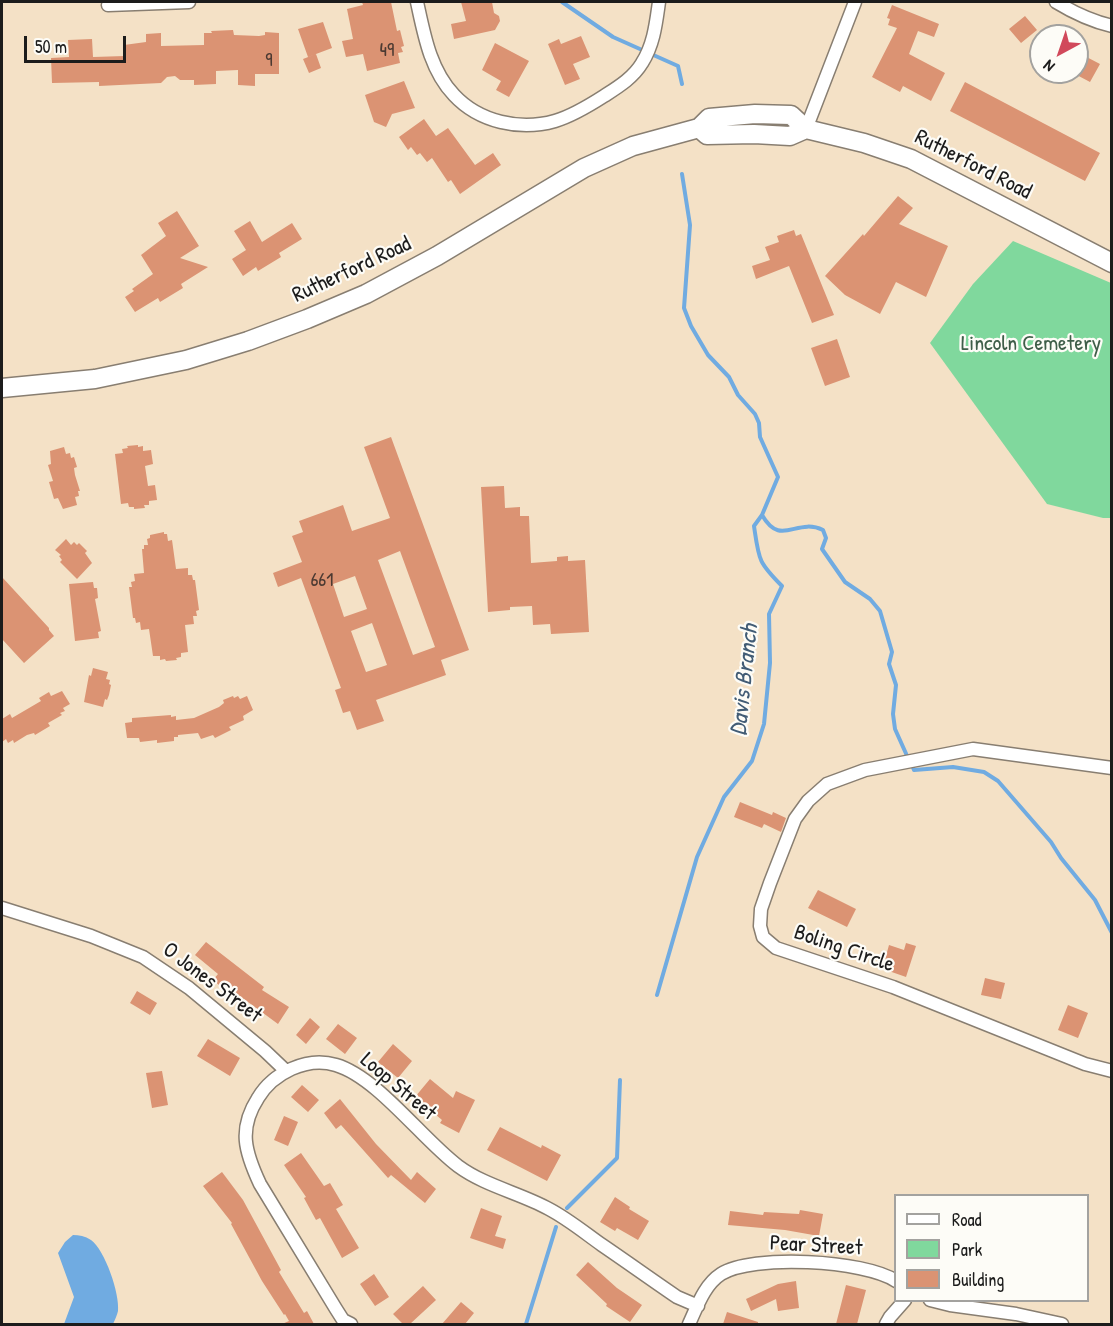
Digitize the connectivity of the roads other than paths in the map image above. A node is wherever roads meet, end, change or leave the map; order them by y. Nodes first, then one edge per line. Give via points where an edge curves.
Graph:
1 (189, 2) edge
2 (417, 2) edge
3 (659, 2) edge
4 (855, 2) edge
5 (1056, 2) edge
6 (108, 5) dead end
7 (1112, 26) edge
8 (806, 129) junction
9 (1112, 263) edge
10 (2, 388) edge
11 (1112, 768) edge
12 (2, 908) edge
13 (286, 1071) junction
14 (1112, 1071) edge
15 (894, 1280) edge
16 (903, 1302) edge
17 (940, 1302) edge
18 (698, 1306) junction
19 (1035, 1321) edge
20 (351, 1324) edge
21 (689, 1324) edge
22 (886, 1324) edge
23 (1062, 1324) edge

1 - 6 street
2 - 3 street via 436,68 453,94 487,117 520,125 565,117 625,83 652,43
4 - 8 street
5 - 7 street via 1093,22
8 - 9 street, Rutherford Road via 910,159
8 - 10 street, Rutherford Road via 790,136 707,135 699,128 633,146 584,168 366,294 307,319 186,360 95,379
11 - 14 street, Boling Circle via 980,749 844,777 822,788 795,819 770,883 760,926 763,937 788,953 893,987 1085,1064
12 - 13 street, O Jones Street via 143,957 189,988
13 - 18 street, Loop Street via 314,1062 343,1067 372,1087 460,1168 549,1209 677,1297
13 - 20 street, Loop Street via 268,1085 250,1111 246,1146 260,1184 336,1310
15 - 18 street, Pear Street via 867,1268 831,1263 752,1265 722,1273 707,1288
16 - 22 street
17 - 19 street
18 - 21 street, Pear Street
19 - 23 street

